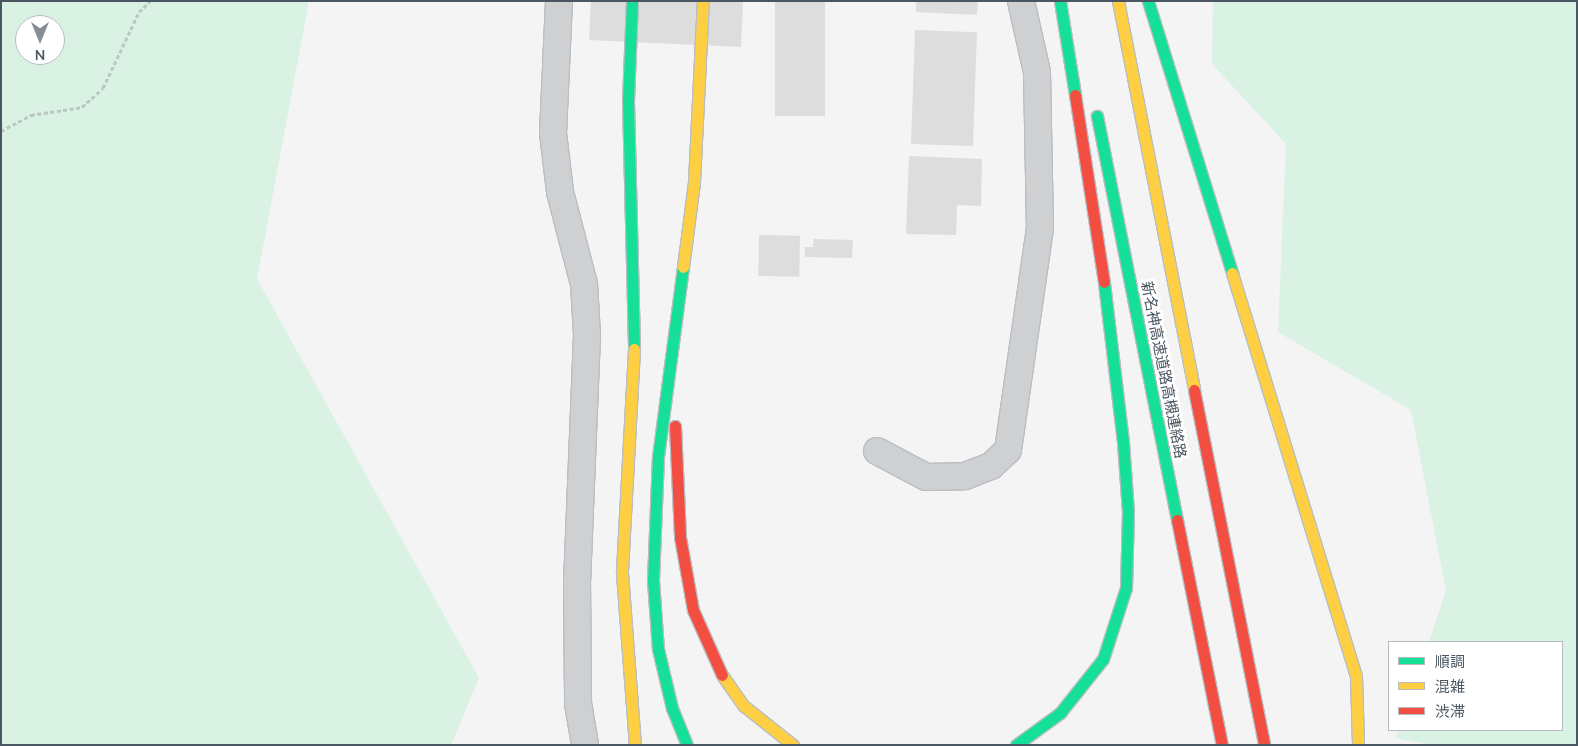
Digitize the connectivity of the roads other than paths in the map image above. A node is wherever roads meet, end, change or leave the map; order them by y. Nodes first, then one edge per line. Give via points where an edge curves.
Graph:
1 (559, 1) edge
2 (632, 1) edge
3 (703, 1) edge
4 (1021, 1) edge
5 (1060, 1) edge
6 (1118, 1) edge
7 (1148, 1) edge
8 (1093, 99) dead end
9 (671, 349) junction
10 (877, 451) dead end
11 (585, 745) edge
12 (636, 745) edge
13 (687, 745) edge
14 (793, 745) edge
15 (1016, 745) edge
16 (1222, 745) edge
17 (1264, 745) edge
18 (1358, 745) edge

1 - 11 street via 553,133 560,192 584,284 588,335 577,580 578,703
2 - 12 highway via 628,101 634,346 622,573
3 - 9 highway via 694,182
4 - 10 street via 1037,72 1040,229 1008,450 991,466 965,476 926,477
5 - 15 highway via 1100,252 1123,442 1128,512 1126,588 1103,659 1060,713
6 - 17 highway, 新名神高速道路高槻連絡路
7 - 18 highway via 1356,676
8 - 16 highway, 新名神高速道路高槻連絡路
9 - 13 highway via 658,456 653,580 658,649
9 - 14 highway via 680,537 693,610 715,665 744,706

